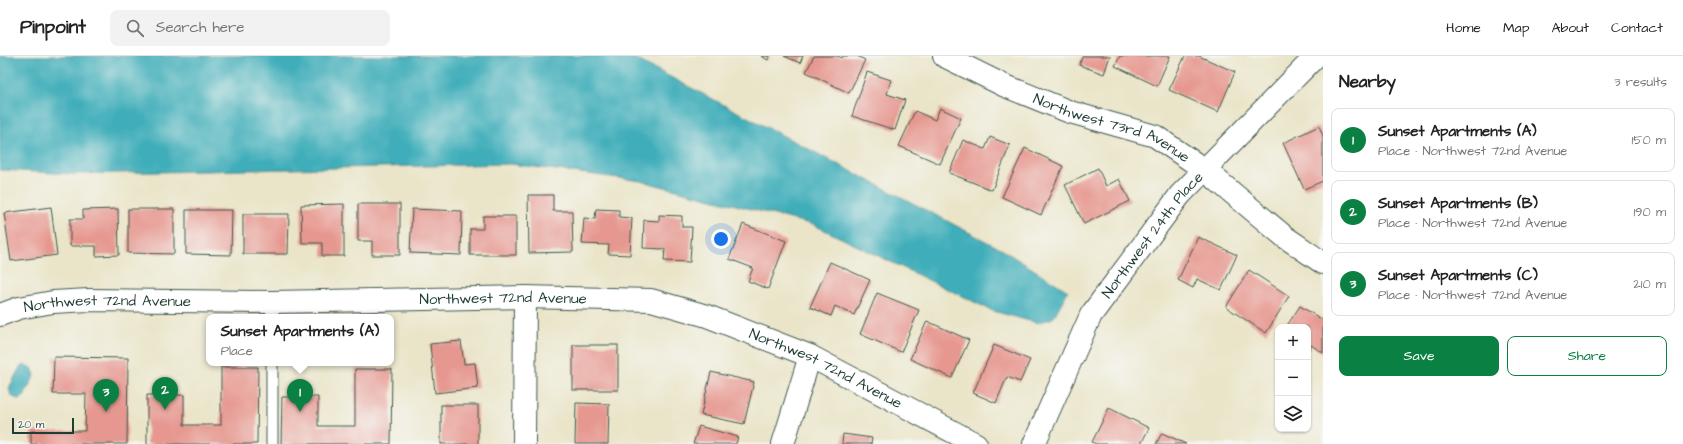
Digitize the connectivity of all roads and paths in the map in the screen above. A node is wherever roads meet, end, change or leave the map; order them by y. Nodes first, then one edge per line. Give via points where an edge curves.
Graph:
1 (944, 56) edge
2 (1316, 56) edge
3 (1205, 170) junction
4 (1323, 263) edge
5 (525, 297) junction
6 (272, 309) edge
7 (0, 315) edge
8 (810, 356) junction
9 (272, 366) edge
10 (272, 444) edge
11 (524, 444) edge
12 (783, 444) edge
13 (976, 444) edge
14 (1034, 444) edge

1 - 3 street, Northwest 73rd Avenue via 1003,85 1070,112 1155,136
2 - 3 street, Northwest 24th Place
3 - 4 street, Northwest 73rd Avenue via 1285,237
3 - 14 street, Northwest 24th Place via 1180,195 1091,315
5 - 6 street, Northwest 72nd Avenue
5 - 8 street, Northwest 72nd Avenue via 651,300 707,316
5 - 11 street
6 - 7 street, Northwest 72nd Avenue via 89,300 53,302 19,308
8 - 12 street
8 - 13 street, Northwest 72nd Avenue
9 - 10 lane

